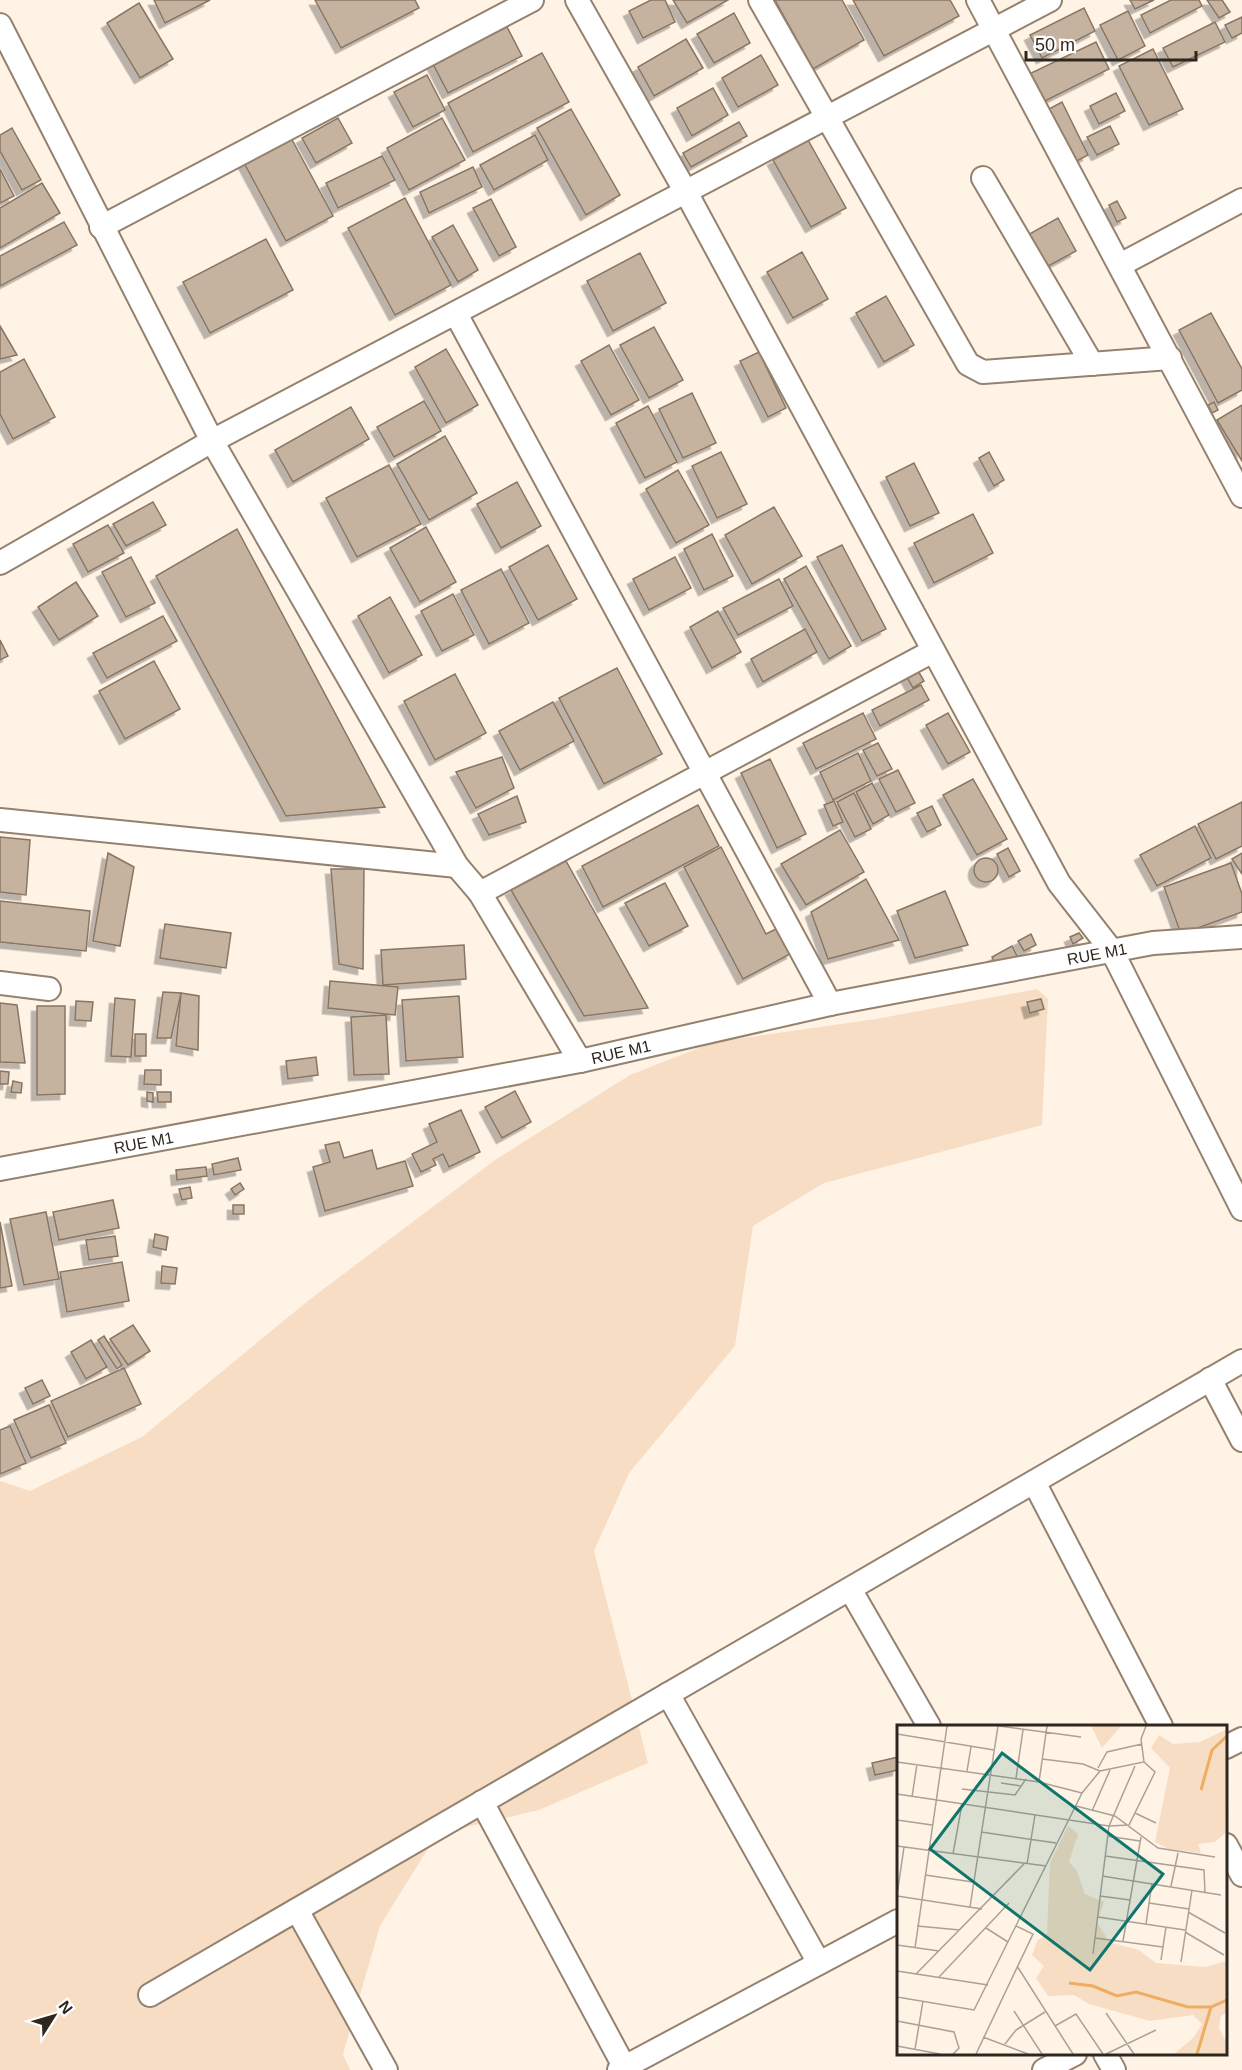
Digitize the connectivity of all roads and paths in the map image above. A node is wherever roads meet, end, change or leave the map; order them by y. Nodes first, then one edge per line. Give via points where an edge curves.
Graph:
1 (532, 0) edge
2 (577, 0) edge
3 (760, 0) edge
4 (978, 0) edge
5 (1050, 0) edge
6 (0, 25) edge
7 (994, 30) junction
8 (828, 117) junction
9 (983, 178) dead end
10 (687, 194) junction
11 (1242, 200) edge
12 (102, 227) junction
13 (1120, 265) junction
14 (456, 314) junction
15 (1170, 358) junction
16 (1092, 364) junction
17 (212, 441) junction
18 (1239, 483) edge
19 (0, 563) edge
20 (933, 651) junction
21 (705, 773) junction
22 (0, 820) edge
23 (457, 866) junction
24 (480, 892) junction
25 (1242, 938) edge
26 (1112, 951) junction
27 (0, 983) edge
28 (49, 989) dead end
29 (830, 1004) junction
30 (580, 1061) junction
31 (0, 1169) edge
32 (1242, 1209) edge
33 (1242, 1361) edge
34 (1210, 1379) junction
35 (1242, 1440) edge
36 (1034, 1482) junction
37 (850, 1588) junction
38 (668, 1694) junction
39 (927, 1725) edge
40 (1160, 1725) edge
41 (1242, 1739) edge
42 (1227, 1746) edge
43 (482, 1802) junction
44 (1227, 1847) edge
45 (1242, 1875) edge
46 (297, 1910) junction
47 (897, 1922) edge
48 (819, 1963) junction
49 (150, 1995) dead end
50 (1073, 2055) edge
51 (1106, 2055) edge
52 (623, 2069) edge
53 (386, 2070) edge
54 (1044, 2070) edge
55 (1114, 2070) edge

1 - 12 street
2 - 10 street
3 - 8 street
4 - 7 street
5 - 7 street
6 - 12 street
7 - 8 street
7 - 13 street
8 - 10 street
8 - 16 street via 968,364 983,372
9 - 16 street
10 - 14 street
10 - 20 street
11 - 13 street
12 - 17 street
13 - 15 street
14 - 17 street
14 - 21 street
15 - 16 street
15 - 18 street
17 - 19 street
17 - 23 street
20 - 21 street
20 - 26 street via 1059,883
21 - 24 street
21 - 29 street
22 - 23 street
23 - 24 street
24 - 30 street
25 - 26 street, RUE M1 via 1153,943
26 - 29 street, RUE M1
26 - 32 street
27 - 28 street
29 - 30 street, RUE M1
30 - 31 street, RUE M1
33 - 34 street
34 - 35 street
34 - 36 street
36 - 37 street
36 - 40 street
37 - 38 street
37 - 39 street
38 - 43 street
38 - 48 street
41 - 42 street
43 - 46 street
43 - 52 street
44 - 45 street
46 - 49 street
46 - 53 street
47 - 48 street
48 - 52 street
50 - 54 street
51 - 55 street

